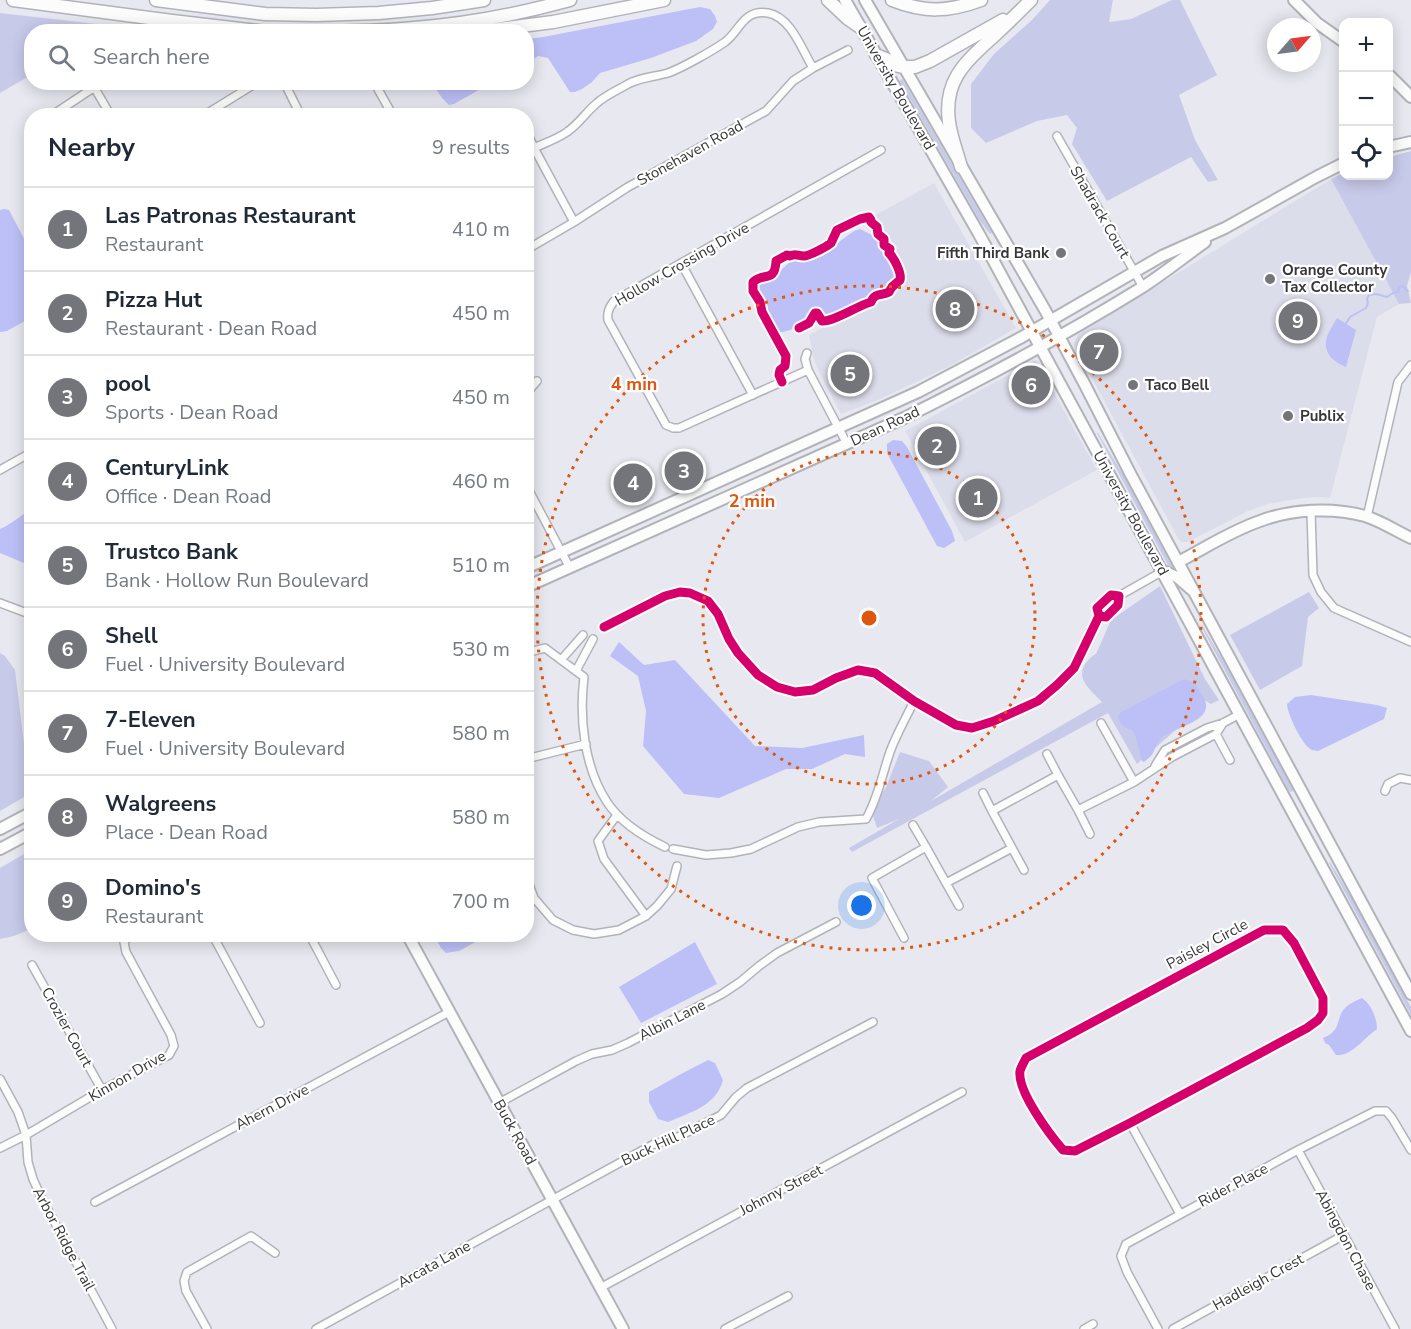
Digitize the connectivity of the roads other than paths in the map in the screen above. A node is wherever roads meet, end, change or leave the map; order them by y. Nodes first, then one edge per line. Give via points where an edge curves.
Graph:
1 (13, 0) edge
2 (156, 0) edge
3 (484, 0) edge
4 (570, 0) edge
5 (664, 0) edge
6 (828, 0) edge
7 (845, 0) edge
8 (865, 0) edge
9 (892, 0) edge
10 (981, 0) edge
11 (1031, 0) edge
12 (1294, 0) edge
13 (1020, 10) junction
14 (198, 24) edge
15 (456, 24) edge
16 (534, 24) edge
17 (860, 27) junction
18 (1339, 38) edge
19 (848, 50) dead end
20 (876, 55) junction
21 (903, 67) junction
22 (813, 69) junction
23 (1393, 78) edge
24 (90, 90) edge
25 (96, 90) edge
26 (245, 90) edge
27 (288, 90) edge
28 (378, 90) edge
29 (1411, 97) edge
30 (62, 108) edge
31 (106, 108) edge
32 (216, 108) edge
33 (298, 108) edge
34 (389, 108) edge
35 (1057, 136) dead end
36 (1411, 142) edge
37 (1393, 146) edge
38 (534, 148) joint
39 (881, 150) dead end
40 (1339, 166) edge
41 (962, 167) junction
42 (574, 222) junction
43 (1225, 228) junction
44 (534, 245) edge
45 (681, 263) junction
46 (1135, 272) junction
47 (1143, 287) junction
48 (1050, 321) junction
49 (1032, 331) junction
50 (1059, 336) junction
51 (1041, 346) junction
52 (807, 353) dead end
53 (1411, 365) edge
54 (808, 370) junction
55 (537, 381) dead end
56 (534, 385) edge
57 (753, 395) junction
58 (838, 429) junction
59 (846, 444) junction
60 (24, 456) edge
61 (0, 470) edge
62 (534, 501) edge
63 (1311, 511) junction
64 (1367, 517) junction
65 (1411, 538) edge
66 (561, 553) junction
67 (1178, 562) junction
68 (534, 565) edge
69 (570, 568) junction
70 (1163, 571) junction
71 (534, 584) edge
72 (1192, 590) junction
73 (1119, 596) junction
74 (0, 603) edge
75 (24, 612) edge
76 (1099, 615) junction
77 (603, 627) dead end
78 (583, 635) dead end
79 (593, 639) dead end
80 (1411, 642) edge
81 (534, 651) edge
82 (561, 660) junction
83 (576, 671) junction
84 (914, 701) junction
85 (1240, 714) junction
86 (1101, 723) dead end
87 (1222, 723) junction
88 (1216, 734) junction
89 (586, 744) junction
90 (1047, 754) dead end
91 (534, 757) edge
92 (1230, 760) dead end
93 (1154, 768) junction
94 (1058, 775) junction
95 (1411, 780) edge
96 (1134, 782) junction
97 (1385, 791) dead end
98 (983, 793) dead end
99 (1078, 810) junction
100 (1292, 810) junction
101 (992, 811) junction
102 (618, 815) junction
103 (24, 816) edge
104 (913, 825) dead end
105 (0, 829) edge
106 (1090, 834) dead end
107 (24, 836) edge
108 (926, 847) junction
109 (1012, 848) junction
110 (0, 849) edge
111 (677, 866) dead end
112 (1024, 870) dead end
113 (946, 883) junction
114 (1351, 883) junction
115 (534, 898) edge
116 (959, 906) dead end
117 (646, 916) junction
118 (836, 922) dead end
119 (904, 938) dead end
120 (124, 942) edge
121 (216, 942) edge
122 (313, 942) edge
123 (411, 942) edge
124 (32, 964) dead end
125 (336, 985) dead end
126 (1411, 994) edge
127 (449, 1012) junction
128 (873, 1022) dead end
129 (260, 1023) dead end
130 (1411, 1031) edge
131 (0, 1079) edge
132 (102, 1090) junction
133 (962, 1092) dead end
134 (500, 1103) junction
135 (1130, 1123) junction
136 (26, 1135) junction
137 (0, 1148) edge
138 (1298, 1150) junction
139 (1411, 1150) edge
140 (552, 1199) junction
141 (95, 1202) dead end
142 (1180, 1214) junction
143 (1344, 1235) junction
144 (275, 1253) dead end
145 (600, 1288) junction
146 (788, 1296) dead end
147 (1092, 1324) dead end
148 (112, 1329) edge
149 (207, 1329) edge
150 (316, 1329) edge
151 (623, 1329) edge
152 (725, 1329) edge
153 (1084, 1329) edge
154 (1158, 1329) edge
155 (1173, 1329) edge
156 (1395, 1329) edge

1 - 14 highway
2 - 3 highway via 266,14 316,15 379,13
4 - 15 highway
5 - 16 highway
6 - 17 highway
7 - 17 main road, University Boulevard
8 - 21 main road, University Boulevard
9 - 10 highway via 922,9 943,9
11 - 13 highway
12 - 18 main road
13 - 21 highway via 923,65
13 - 41 highway via 964,63 950,90 948,121
17 - 20 main road, University Boulevard
19 - 22 street, Stonehaven Road
20 - 21 highway
20 - 49 main road, University Boulevard
21 - 41 main road, University Boulevard
22 - 38 street via 787,23 778,16 756,13 746,18 726,41 679,68 632,82 599,101 567,132
22 - 42 street, Stonehaven Road via 793,81 766,111 628,187
23 - 29 main road
24 - 30 street
25 - 31 street
26 - 32 street
27 - 33 street
28 - 34 street
35 - 46 street, Shadrack Court
36 - 37 main road
38 - 42 street
39 - 45 street, Hollow Crossing Drive
40 - 43 main road, Dean Road
41 - 48 main road, University Boulevard
42 - 44 street, Stonehaven Road
43 - 46 main road, Dean Road
43 - 47 main road, Dean Road
45 - 57 street
45 - 57 street, Hollow Crossing Drive via 614,301 608,320 666,425 673,429
46 - 47 street, Shadrack Court
46 - 48 main road, Dean Road
47 - 50 main road, Dean Road
48 - 49 main road, Dean Road
48 - 50 main road, University Boulevard
49 - 51 main road, University Boulevard
49 - 58 main road, Dean Road via 918,392
50 - 51 main road, Dean Road
50 - 67 main road, University Boulevard
51 - 59 main road, Dean Road via 946,398
51 - 70 main road, University Boulevard
52 - 54 street
53 - 64 street via 1398,382
54 - 57 street, Hollow Crossing Drive
54 - 58 street
55 - 56 street
58 - 59 street
58 - 66 main road, Dean Road
59 - 69 main road, Dean Road
60 - 61 street
62 - 66 street
63 - 64 main road
63 - 67 main road via 1261,520
63 - 80 street via 1313,575 1321,592 1334,608
64 - 65 main road
66 - 68 main road, Dean Road
66 - 69 street
67 - 72 main road, University Boulevard
69 - 71 main road, Dean Road
70 - 72 main road via 1178,577
70 - 73 street
70 - 85 main road, University Boulevard
72 - 114 main road, University Boulevard
73 - 76 street via 1118,605 1106,617
73 - 76 street via 1111,595 1097,608
74 - 75 street
76 - 84 street via 1074,668 1038,701 1007,716 972,728 957,725
77 - 84 street via 665,596 690,593 708,601 738,653 758,675 777,687 795,692 813,690 858,670 874,673
78 - 82 street
79 - 83 street
81 - 82 street via 545,648
82 - 83 street
83 - 89 street via 584,677
84 - 102 street via 866,819 819,822 798,827 751,849 706,855 650,840
85 - 87 street
85 - 100 main road, University Boulevard
86 - 96 street
87 - 88 street
87 - 93 street via 1165,750
88 - 92 street
88 - 93 street
89 - 91 street
89 - 102 street via 594,777
90 - 94 street
93 - 96 street
94 - 99 street
94 - 101 street
95 - 97 street via 1400,778
96 - 99 street
98 - 101 street
99 - 106 street
100 - 114 main road via 1306,812
100 - 130 main road, University Boulevard
101 - 109 street
102 - 117 street via 598,841 604,859
103 - 105 main road
104 - 108 street
107 - 110 main road
108 - 113 street
108 - 119 street via 872,878
109 - 112 street
109 - 113 street
111 - 117 street via 671,889
113 - 116 street
114 - 126 main road, University Boulevard
115 - 117 street via 552,920 594,934 620,930
118 - 134 street, Albin Lane via 777,954 722,994 628,1043 592,1054
120 - 132 street, Kinnon Drive via 174,1046 169,1055
121 - 129 street
122 - 125 street
123 - 127 main road, Buck Road
124 - 132 street, Crozier Court
127 - 134 main road, Buck Road
127 - 141 street, Ahern Drive
128 - 140 street, Buck Hill Place via 747,1088 721,1115 674,1139 654,1144
131 - 136 street, Arbor Ridge Trail
132 - 136 street, Kinnon Drive
133 - 145 street, Johnny Street
134 - 140 main road, Buck Road
135 - 135 street, Paisley Circle via 1318,1020 1323,1013 1323,998 1283,930 1264,930 1026,1059 1020,1071 1022,1084 1047,1130 1063,1150 1075,1150
135 - 142 street
136 - 137 street, Kinnon Drive
136 - 148 street, Arbor Ridge Trail via 33,1179
138 - 139 street, Rider Place via 1375,1111 1386,1111
138 - 142 street, Rider Place
138 - 143 street, Abingdon Chase
140 - 145 main road, Buck Road
140 - 150 street, Arcata Lane
142 - 154 street, Rider Place via 1126,1244 1121,1256
143 - 155 street, Hadleigh Crest
143 - 156 street, Abingdon Chase
144 - 149 street via 251,1236 187,1272 186,1291
145 - 151 main road, Buck Road
146 - 152 street
147 - 153 street

